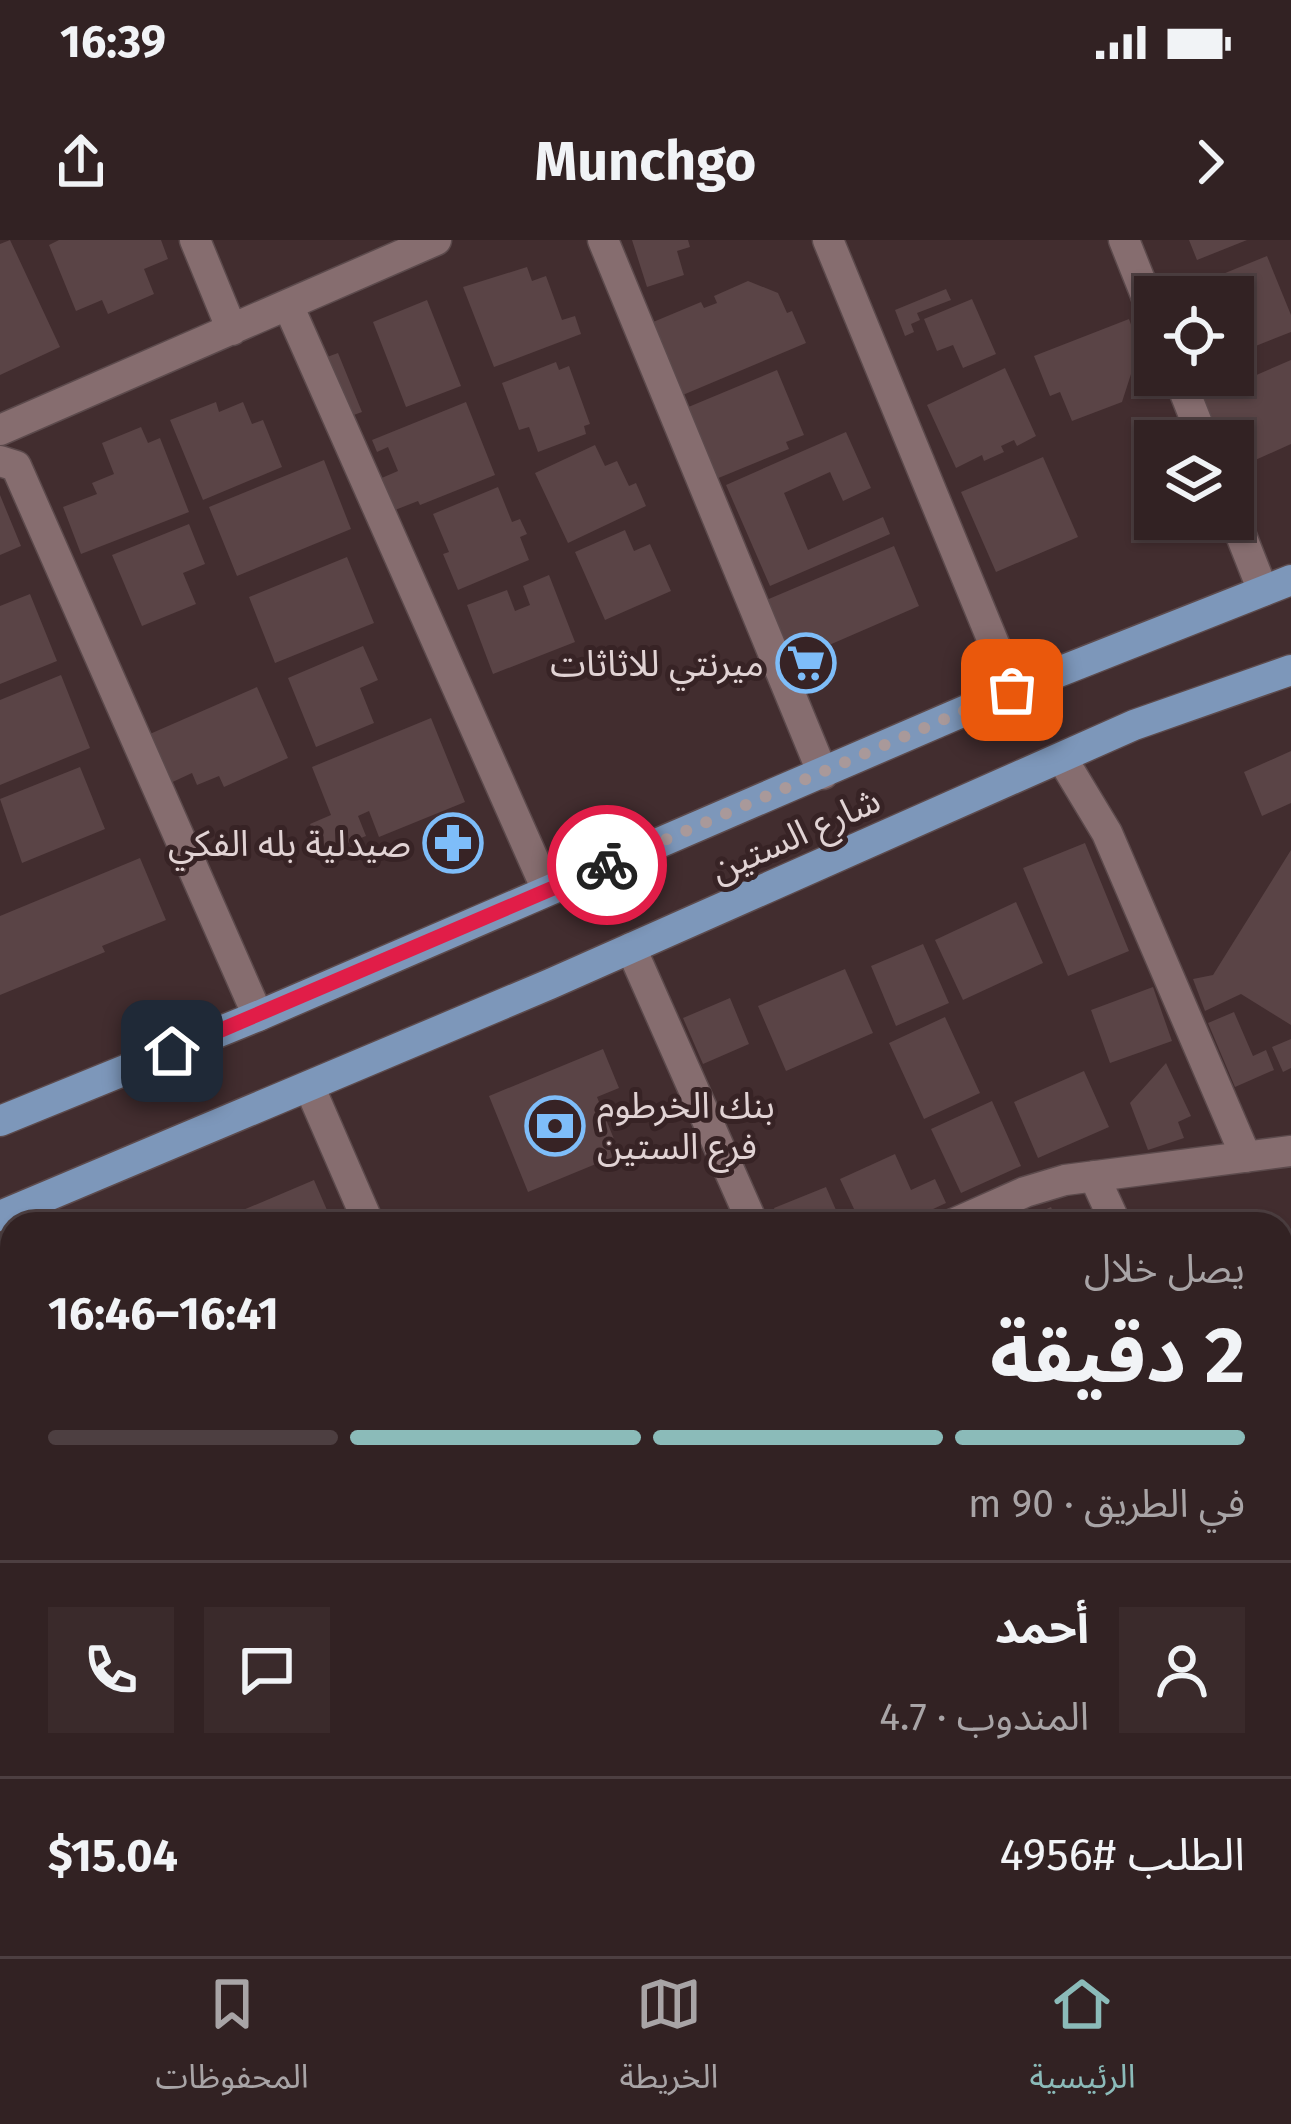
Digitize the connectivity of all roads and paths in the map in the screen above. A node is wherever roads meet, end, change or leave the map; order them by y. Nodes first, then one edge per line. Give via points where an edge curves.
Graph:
1 (195, 240) edge
2 (436, 240) edge
3 (603, 240) edge
4 (829, 240) edge
5 (1124, 240) edge
6 (1138, 276) edge
7 (288, 305) junction
8 (232, 330) junction
9 (0, 430) edge
10 (0, 461) edge
11 (1249, 540) edge
12 (1277, 585) edge
13 (1291, 670) edge
14 (1012, 690) junction
15 (1063, 760) junction
16 (823, 774) junction
17 (548, 890) junction
18 (631, 948) junction
19 (257, 1016) junction
20 (310, 1088) junction
21 (0, 1121) edge
22 (1291, 1151) edge
23 (1246, 1157) junction
24 (1094, 1176) junction
25 (25, 1212) edge
26 (364, 1212) edge
27 (748, 1212) edge
28 (981, 1212) edge
29 (1110, 1212) edge

1 - 8 street
2 - 7 street
3 - 16 street
4 - 14 street
5 - 6 street
7 - 8 street
7 - 17 street
8 - 9 street
10 - 19 street via 16,466
11 - 12 street
12 - 14 main road, شارع الستين
13 - 15 main road, شارع الستين via 1134,725
14 - 16 main road, شارع الستين
15 - 18 main road, شارع الستين
15 - 23 street via 1107,833
16 - 17 main road, شارع الستين
17 - 19 main road, شارع الستين
18 - 20 main road, شارع الستين
18 - 27 street
19 - 21 main road, شارع الستين
20 - 25 main road, شارع الستين
20 - 26 street
22 - 23 street
23 - 24 street
24 - 28 street via 1047,1184
24 - 29 street

